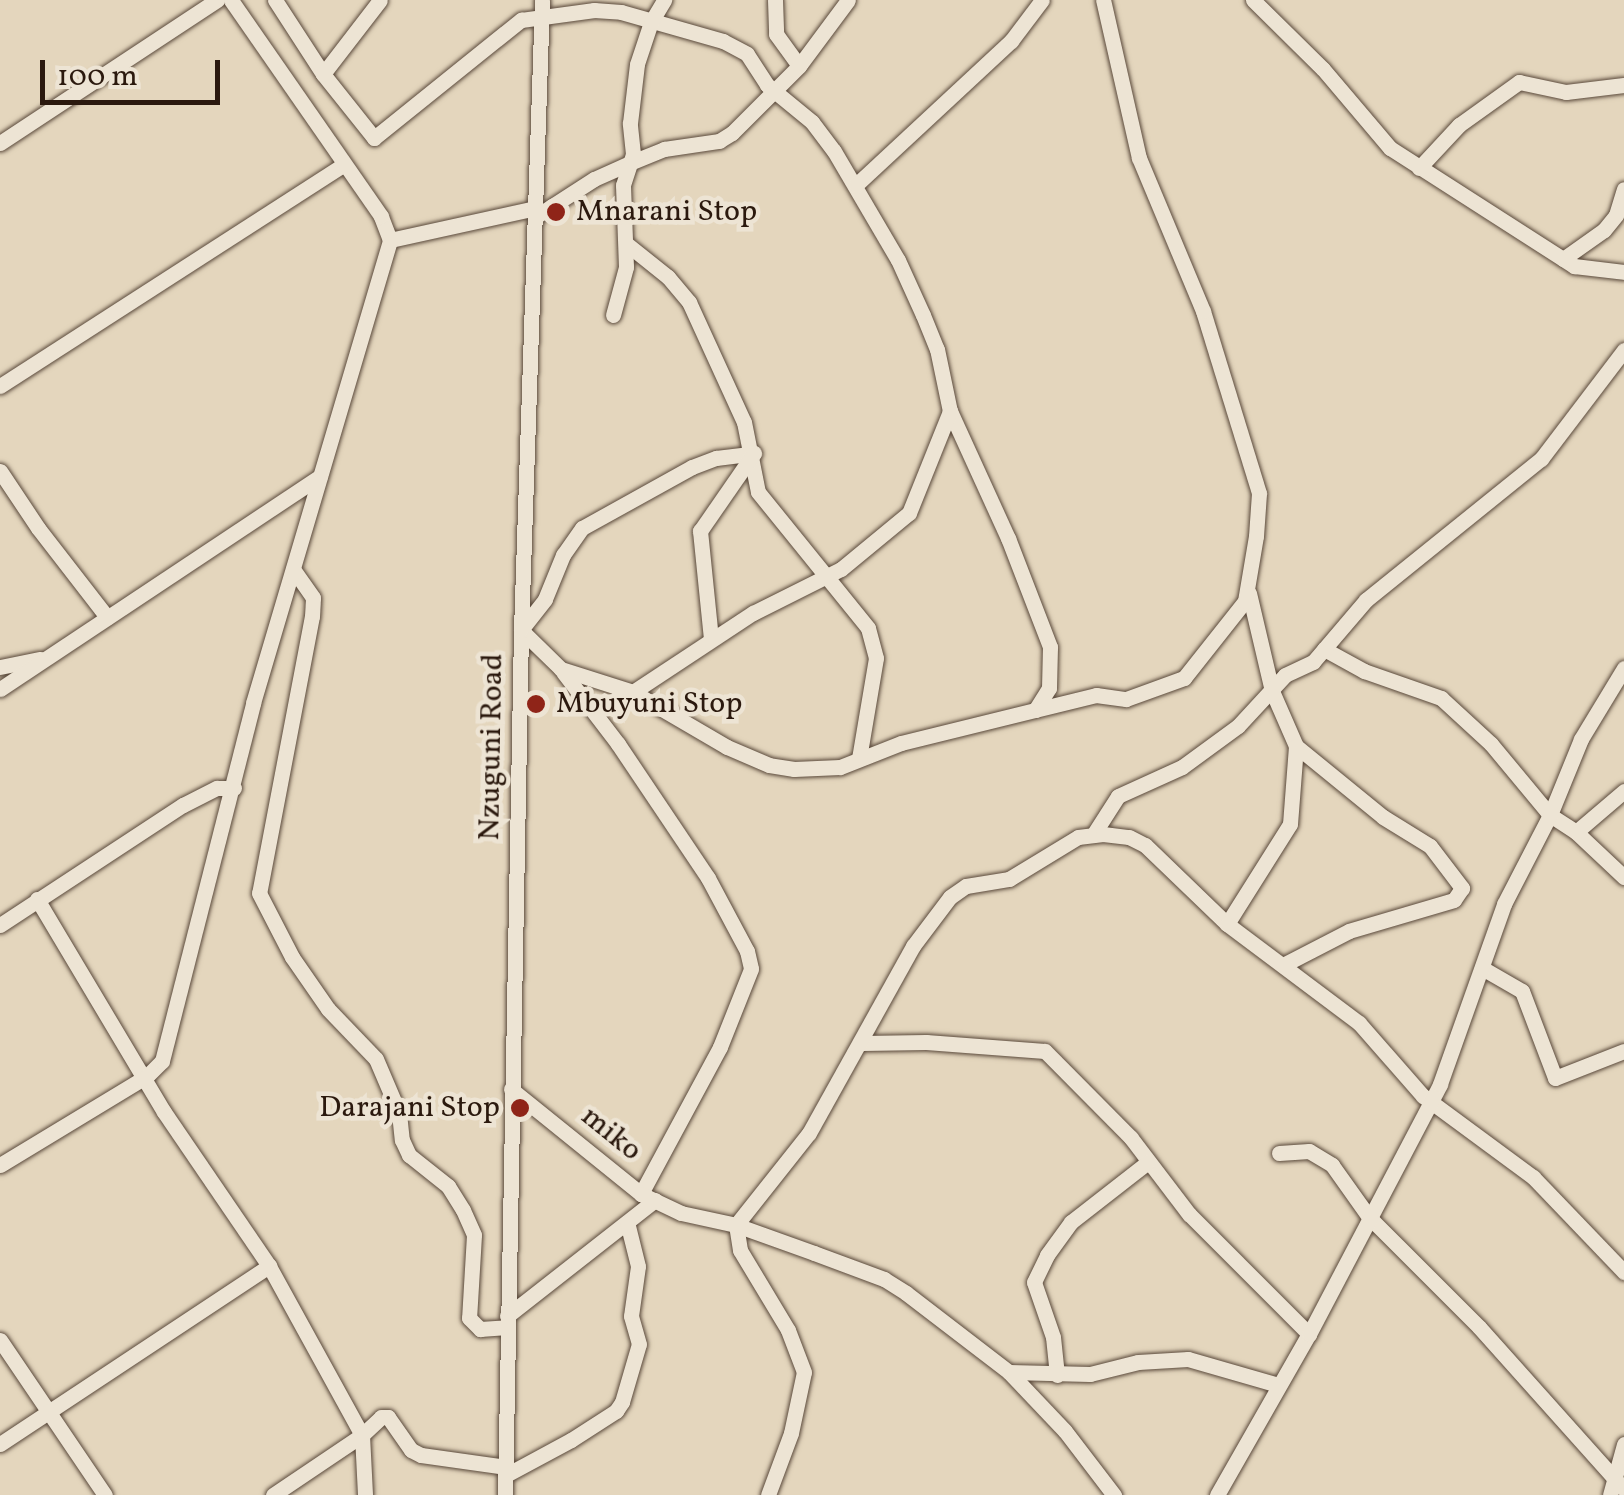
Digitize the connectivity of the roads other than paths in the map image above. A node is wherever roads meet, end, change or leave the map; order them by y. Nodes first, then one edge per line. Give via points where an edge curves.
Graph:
1 (217, 0) edge
2 (231, 0) edge
3 (276, 0) edge
4 (380, 0) edge
5 (542, 0) edge
6 (664, 0) edge
7 (775, 0) edge
8 (848, 0) edge
9 (1042, 0) edge
10 (1103, 0) edge
11 (1253, 0) edge
12 (541, 19) junction
13 (651, 22) junction
14 (799, 66) junction
15 (323, 74) junction
16 (1624, 84) edge
17 (774, 92) junction
18 (0, 144) edge
19 (632, 162) junction
20 (342, 166) junction
21 (1419, 168) junction
22 (856, 184) junction
23 (1624, 189) edge
24 (535, 212) junction
25 (390, 240) junction
26 (628, 245) junction
27 (1563, 259) junction
28 (1624, 272) edge
29 (613, 315) dead end
30 (1623, 354) edge
31 (0, 386) edge
32 (950, 411) junction
33 (754, 453) junction
34 (0, 471) edge
35 (320, 476) junction
36 (293, 570) junction
37 (824, 578) junction
38 (1249, 593) junction
39 (108, 617) junction
40 (521, 630) junction
41 (711, 639) junction
42 (1324, 650) junction
43 (47, 657) junction
44 (0, 668) edge
45 (1624, 668) edge
46 (561, 669) junction
47 (0, 688) edge
48 (1272, 691) junction
49 (634, 692) junction
50 (1609, 694) junction
51 (1624, 704) edge
52 (1035, 710) junction
53 (1296, 746) junction
54 (858, 759) junction
55 (234, 788) junction
56 (1624, 790) edge
57 (1550, 815) junction
58 (1576, 832) junction
59 (1093, 835) junction
60 (1624, 877) edge
61 (37, 899) junction
62 (1226, 924) junction
63 (0, 925) edge
64 (1286, 964) junction
65 (1482, 968) junction
66 (862, 1043) junction
67 (1624, 1051) edge
68 (147, 1076) junction
69 (511, 1089) junction
70 (1431, 1103) junction
71 (1279, 1153) dead end
72 (1148, 1162) junction
73 (0, 1164) edge
74 (648, 1197) junction
75 (1369, 1217) junction
76 (628, 1222) junction
77 (736, 1226) junction
78 (269, 1266) junction
79 (1624, 1272) edge
80 (507, 1322) junction
81 (1309, 1334) junction
82 (0, 1340) edge
83 (1009, 1372) junction
84 (1058, 1375) junction
85 (1278, 1385) junction
86 (47, 1413) junction
87 (362, 1435) junction
88 (0, 1444) edge
89 (1624, 1444) edge
90 (506, 1471) junction
91 (1616, 1488) edge
92 (105, 1495) edge
93 (273, 1495) edge
94 (365, 1495) edge
95 (506, 1495) edge
96 (768, 1495) edge
97 (1114, 1495) edge
98 (1217, 1495) edge

1 - 18 street
2 - 20 street
3 - 15 street
4 - 15 street
5 - 12 street, Nzuguni Road
6 - 13 street
7 - 14 street via 776,34
8 - 14 street
9 - 22 street via 992,60
10 - 38 street via 1138,158 1203,312 1258,493
11 - 21 street via 1390,148
12 - 13 street via 606,10
12 - 15 street via 520,20 374,138
12 - 24 street, Nzuguni Road
13 - 17 street via 736,47
13 - 19 street via 637,64
14 - 17 street
16 - 21 street via 1566,92 1519,82 1459,125
17 - 19 street via 720,141 664,149
17 - 22 street via 812,122
19 - 24 street
19 - 26 street via 623,185
20 - 25 street via 381,216
20 - 31 street
21 - 27 street
22 - 32 street via 937,348
23 - 27 street via 1604,230
24 - 25 street
24 - 40 street, Nzuguni Road
25 - 35 street
26 - 29 street
26 - 33 street via 689,302
27 - 28 street
30 - 42 street via 1541,458 1366,600
32 - 37 street via 909,513
32 - 52 street via 1050,647 1049,688
33 - 37 street via 758,492
33 - 40 street via 692,467 582,528
33 - 41 street via 700,531
34 - 39 street
35 - 36 street
35 - 39 street
36 - 55 street
36 - 80 street via 313,598 312,616 259,893 328,1009 376,1059 410,1155 448,1186 463,1210 474,1235 469,1318 480,1329
37 - 41 street
37 - 54 street via 863,620 875,648
38 - 48 street
38 - 52 street via 1179,680 1126,699 1077,698
39 - 43 street
40 - 46 street
40 - 69 street, Nzuguni Road
41 - 49 street
42 - 48 street
42 - 57 street via 1441,698
43 - 44 street
43 - 47 street
45 - 50 street
46 - 49 street
46 - 74 street via 708,878 752,969
48 - 53 street
48 - 59 street via 1200,756 1118,796
49 - 54 street via 769,765 814,770
50 - 51 street
50 - 57 street via 1581,739
52 - 54 street
53 - 62 street via 1290,824
53 - 64 street via 1430,846 1462,888 1454,900 1349,931
55 - 61 street via 218,788 182,806
55 - 68 street via 165,1053
56 - 58 street
57 - 58 street
57 - 65 street via 1504,904
58 - 60 street
59 - 62 street via 1128,836 1145,845
59 - 66 street via 1009,879 966,886 950,897 914,946
61 - 63 street
61 - 68 street
62 - 64 street
64 - 70 street via 1359,1023
65 - 67 street via 1522,991 1555,1078
65 - 70 street
66 - 72 street via 1036,1047 1055,1058
66 - 77 street via 809,1133
68 - 73 street
68 - 78 street via 164,1112
69 - 74 street, miko
69 - 80 street, Nzuguni Road
70 - 75 street
70 - 79 street via 1532,1177
71 - 75 street via 1317,1154
72 - 81 street via 1189,1214
72 - 84 street via 1071,1222 1039,1270 1034,1292 1053,1336
74 - 76 street
74 - 77 street, miko
75 - 81 street
75 - 91 street via 1479,1327
76 - 80 street
76 - 90 street via 638,1266 631,1316 639,1344 622,1402 583,1432
77 - 83 street, miko via 884,1279
77 - 96 street via 745,1260 788,1330 804,1372 792,1433
78 - 86 street
78 - 87 street
80 - 90 street, Nzuguni Road
81 - 85 street
82 - 86 street
83 - 84 street
83 - 97 street, miko
84 - 85 street via 1188,1359
85 - 98 street
86 - 88 street
86 - 92 street
87 - 90 street via 374,1421 388,1418 411,1450
87 - 93 street
87 - 94 street
89 - 91 street
90 - 95 street, Nzuguni Road

